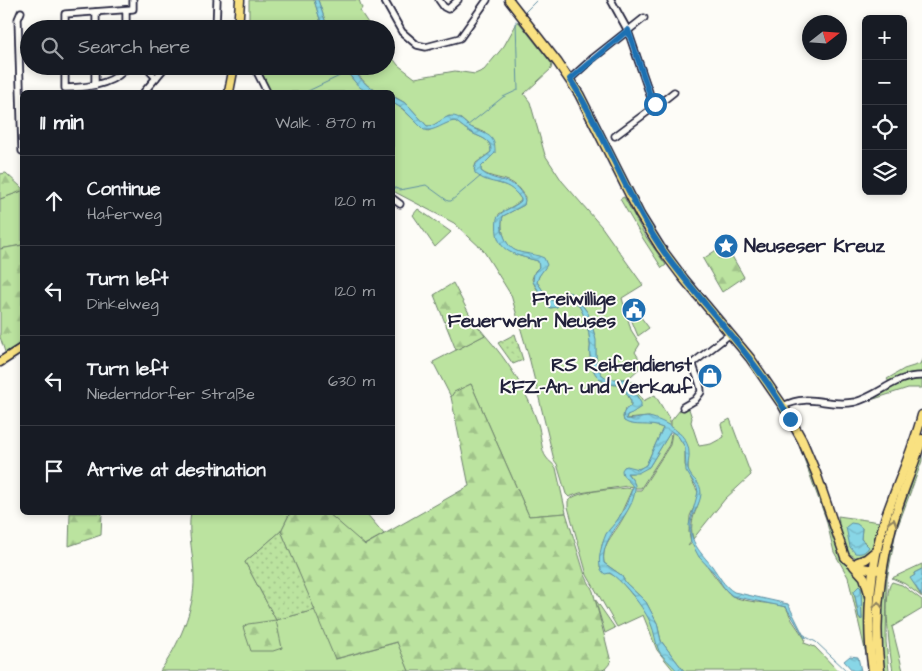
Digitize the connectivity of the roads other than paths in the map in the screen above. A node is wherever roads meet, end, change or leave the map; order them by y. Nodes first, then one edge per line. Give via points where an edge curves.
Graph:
1 (133, 0) edge
2 (217, 0) edge
3 (240, 0) edge
4 (384, 0) edge
5 (439, 0) edge
6 (458, 0) edge
7 (487, 0) edge
8 (509, 0) edge
9 (611, 0) edge
10 (126, 10) junction
11 (21, 12) dead end
12 (96, 12) junction
13 (644, 18) dead end
14 (65, 20) edge
15 (96, 20) edge
16 (126, 20) edge
17 (216, 20) edge
18 (239, 20) edge
19 (628, 30) junction
20 (65, 75) edge
21 (96, 75) edge
22 (120, 75) edge
23 (153, 75) edge
24 (158, 75) edge
25 (232, 75) edge
26 (258, 75) edge
27 (156, 78) junction
28 (570, 79) junction
29 (95, 85) junction
30 (20, 90) edge
31 (146, 90) edge
32 (229, 90) edge
33 (266, 90) edge
34 (674, 92) dead end
35 (655, 104) junction
36 (615, 136) dead end
37 (395, 200) edge
38 (400, 204) dead end
39 (730, 334) junction
40 (20, 349) edge
41 (0, 362) edge
42 (922, 376) edge
43 (783, 406) junction
44 (684, 407) dead end
45 (922, 415) edge
46 (922, 439) edge
47 (878, 549) junction
48 (854, 562) junction
49 (877, 569) junction
50 (870, 610) junction
51 (874, 671) edge
52 (880, 671) edge

1 - 10 street via 133,8
2 - 17 street
3 - 18 main road
4 - 7 street via 402,32 426,47 460,38
5 - 6 street via 448,9
8 - 28 main road
9 - 19 street
10 - 12 street
10 - 16 street
11 - 30 street via 18,19
12 - 14 street via 65,14
12 - 15 street
13 - 19 street
19 - 28 street
19 - 35 street
20 - 29 street via 65,88
21 - 29 street
22 - 29 street
23 - 27 street
24 - 27 street
25 - 32 main road
26 - 33 street
27 - 31 street
28 - 39 main road via 640,215 671,262
34 - 35 street
35 - 36 street
37 - 38 street
39 - 43 main road
39 - 44 street via 693,363 701,392
40 - 41 main road
42 - 43 street via 903,378 855,402 836,404 802,399
43 - 48 main road via 816,473 842,551
45 - 47 main road via 886,516
49 -> 46 main road
47 - 48 main road via 866,559
47 - 49 main road
48 - 49 main road
48 - 50 main road via 866,581
49 - 50 main road
52 -> 49 main road
50 - 51 main road

